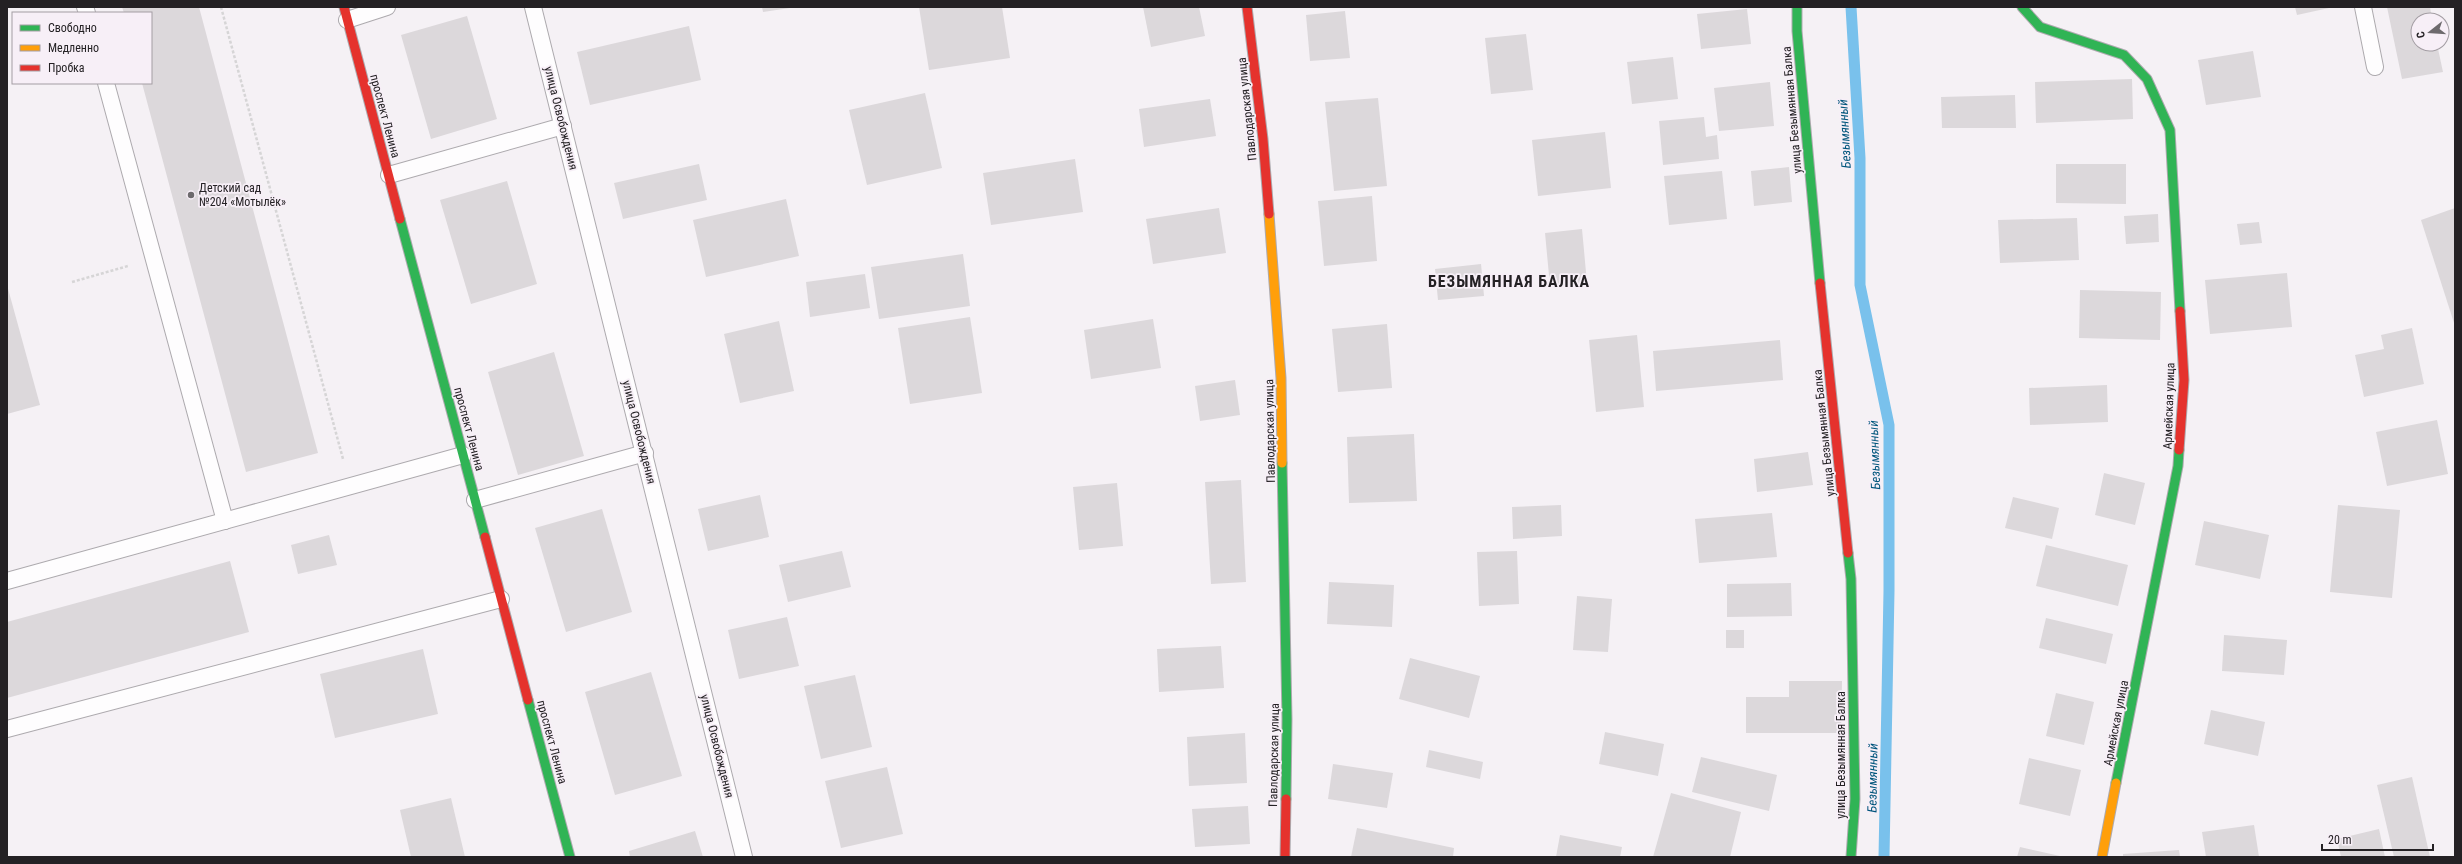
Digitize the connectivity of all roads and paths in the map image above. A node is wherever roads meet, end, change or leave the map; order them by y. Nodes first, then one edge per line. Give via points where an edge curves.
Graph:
1 (222, 7) edge
2 (387, 7) edge
3 (533, 7) edge
4 (1247, 7) edge
5 (1797, 7) edge
6 (2022, 7) edge
7 (2363, 7) edge
8 (346, 13) edge
9 (2375, 67) dead end
10 (106, 84) edge
11 (563, 126) junction
12 (388, 175) junction
13 (153, 259) junction
14 (72, 282) dead end
15 (645, 453) junction
16 (463, 455) junction
17 (350, 487) junction
18 (475, 500) junction
19 (225, 521) junction
20 (7, 581) edge
21 (501, 599) junction
22 (7, 729) edge
23 (570, 857) edge
24 (744, 857) edge
25 (1285, 857) edge
26 (1851, 857) edge
27 (2102, 857) edge

1 - 17 path
2 - 8 lane
3 - 11 lane, улица Освобождения
4 - 25 street, Павлодарская улица via 1263,139 1281,378 1287,719
5 - 26 street, улица Безымянная Балка via 1797,31 1823,317 1851,578 1855,799
6 - 27 street, Армейская улица via 2040,28 2124,55 2147,79 2170,130 2184,380 2178,466
7 - 9 lane
8 - 12 street, проспект Ленина
10 - 13 lane
11 - 12 lane
11 - 15 lane, улица Освобождения
12 - 16 street, проспект Ленина
13 - 14 path
13 - 19 lane
15 - 18 lane
15 - 24 lane, улица Освобождения
16 - 17 lane
16 - 18 street, проспект Ленина
17 - 19 lane
18 - 21 street, проспект Ленина
19 - 20 lane
21 - 22 lane
21 - 23 street, проспект Ленина

